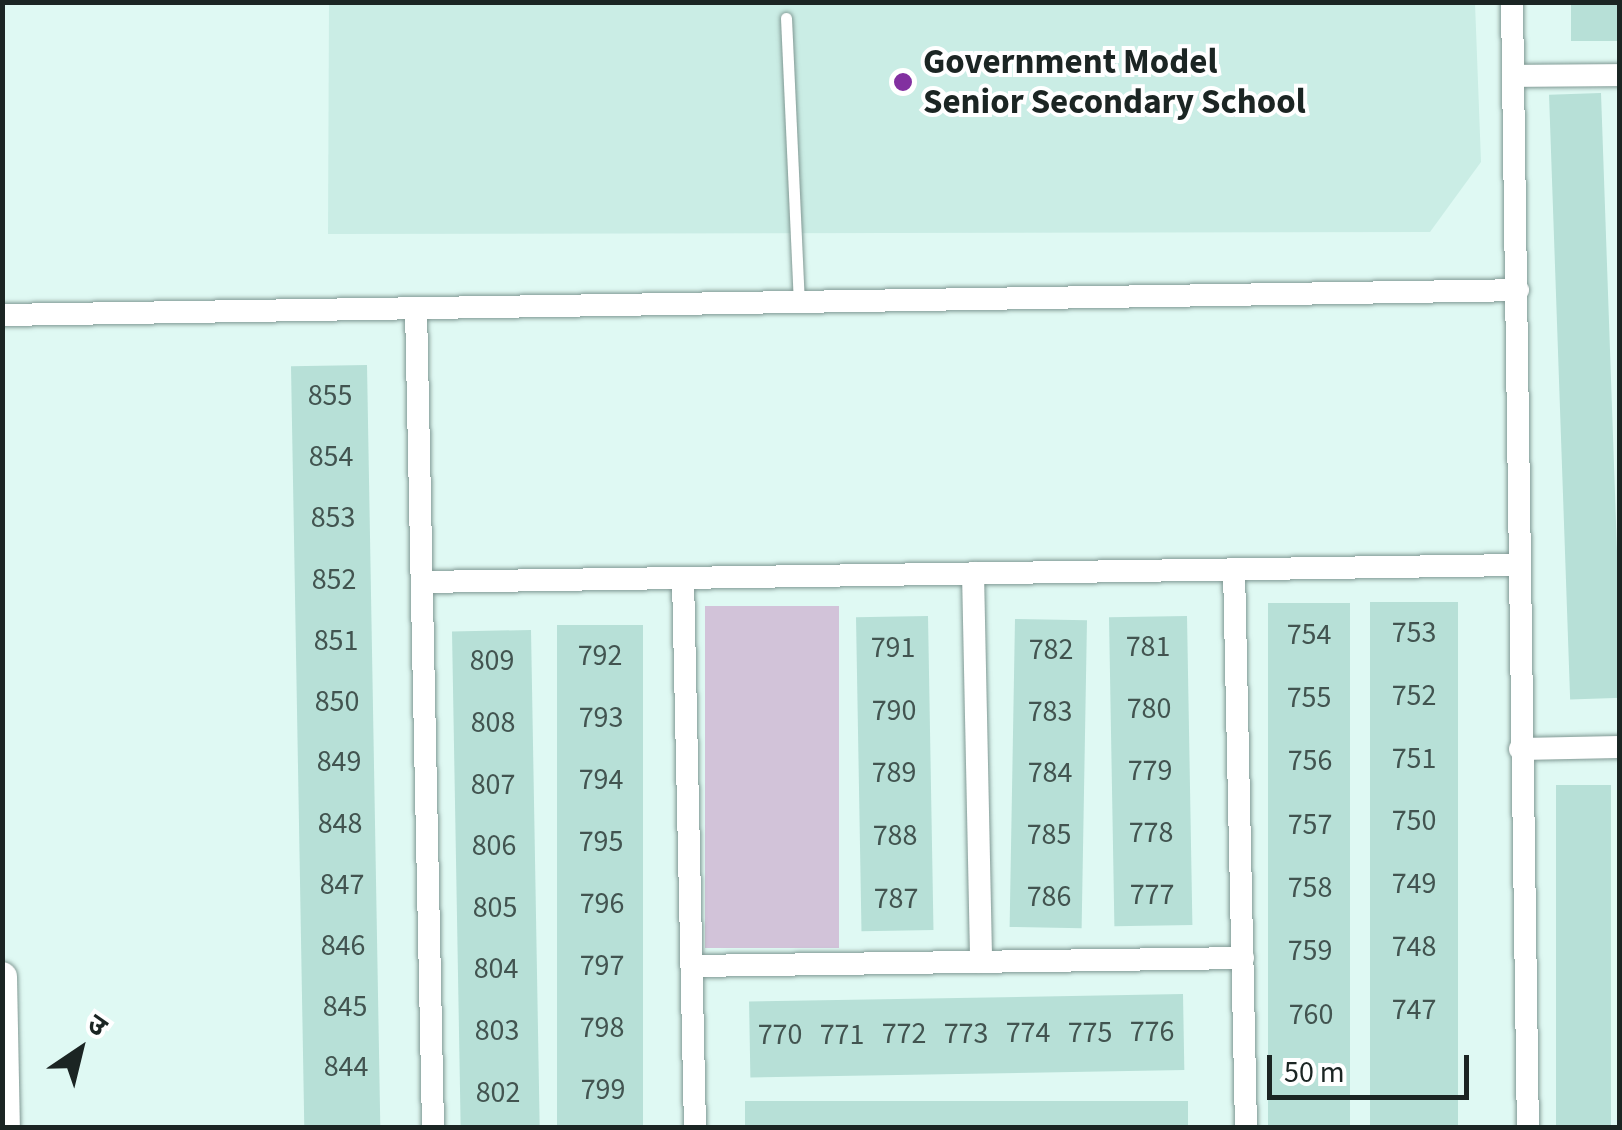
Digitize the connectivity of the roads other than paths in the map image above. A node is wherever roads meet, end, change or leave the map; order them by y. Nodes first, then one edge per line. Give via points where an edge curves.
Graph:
1 (1512, 2) edge
2 (786, 18) dead end
3 (1620, 75) edge
4 (1514, 76) junction
5 (1518, 290) junction
6 (799, 301) junction
7 (416, 308) junction
8 (2, 315) edge
9 (1516, 565) junction
10 (1234, 570) junction
11 (973, 574) junction
12 (683, 578) junction
13 (422, 582) junction
14 (1620, 747) edge
15 (1520, 749) junction
16 (1243, 958) junction
17 (981, 962) junction
18 (692, 966) junction
19 (2, 977) edge
20 (5, 1128) edge
21 (433, 1128) edge
22 (695, 1128) edge
23 (1246, 1128) edge
24 (1528, 1128) edge

1 - 4 street
2 - 6 lane
3 - 4 street
4 - 5 street
5 - 6 street
5 - 9 street
6 - 7 street
7 - 8 street
7 - 13 street
9 - 10 street
9 - 15 street
10 - 11 street
10 - 16 street
11 - 12 street
11 - 17 street
12 - 13 street
12 - 18 street
13 - 21 street
14 - 15 street
15 - 24 street
16 - 17 street
16 - 23 street
17 - 18 street
18 - 22 street
19 - 20 street

